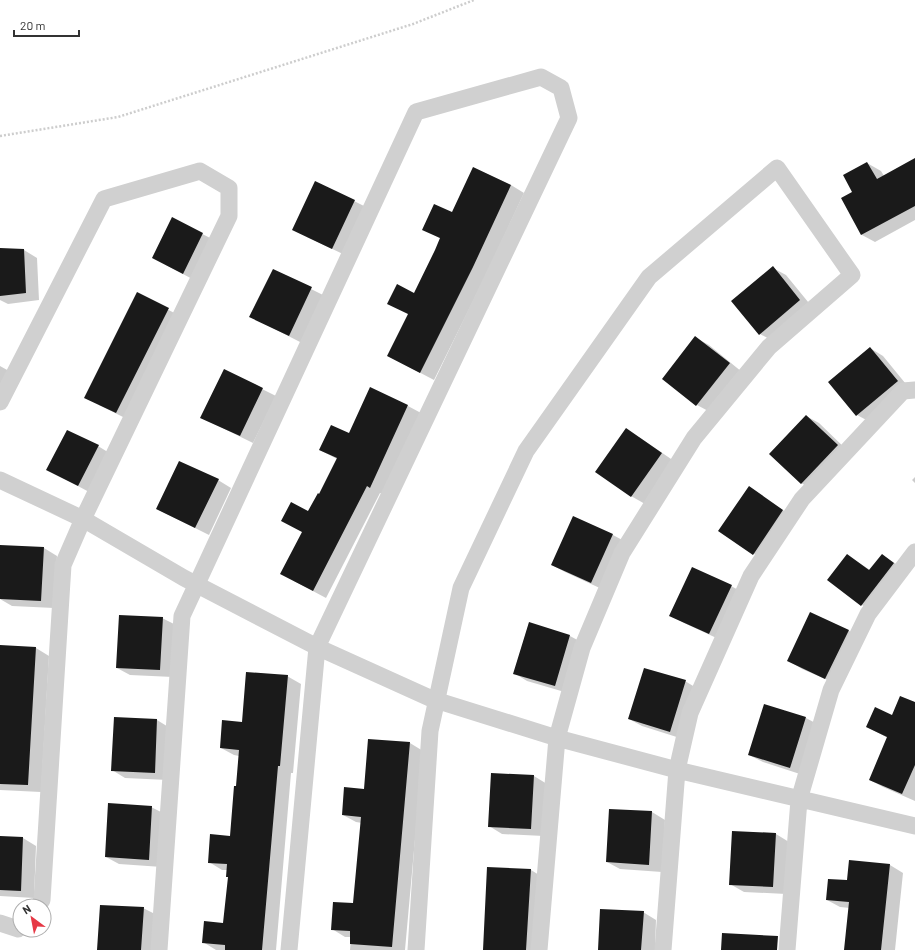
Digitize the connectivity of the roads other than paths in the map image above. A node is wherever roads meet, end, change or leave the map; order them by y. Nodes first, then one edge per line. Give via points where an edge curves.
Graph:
1 (915, 390) edge
2 (0, 402) edge
3 (0, 480) edge
4 (83, 519) junction
5 (915, 552) edge
6 (197, 585) junction
7 (317, 647) junction
8 (437, 701) junction
9 (558, 738) junction
10 (677, 770) junction
11 (799, 800) junction
12 (915, 826) edge
13 (42, 898) edge
14 (0, 923) edge
15 (12, 927) edge
16 (159, 950) edge
17 (289, 950) edge
18 (416, 950) edge
19 (539, 950) edge
20 (663, 950) edge
21 (787, 950) edge

1 - 10 street via 903,392 802,499 751,576 690,713
2 - 4 street via 104,199 200,171 229,188 229,216
3 - 4 street
4 - 6 street
4 - 13 street via 63,565
5 - 11 street via 868,614 831,690
6 - 7 street
6 - 7 street via 416,112 541,77 561,88 569,118
6 - 16 street via 182,616
7 - 8 street
7 - 17 street
8 - 9 street
8 - 9 street via 461,588 526,451 649,277 777,168 852,274 769,347 694,438 622,552 582,648
8 - 18 street via 430,731
9 - 10 street
9 - 19 street
10 - 11 street
10 - 20 street
11 - 12 street
11 - 21 street
14 - 15 street

